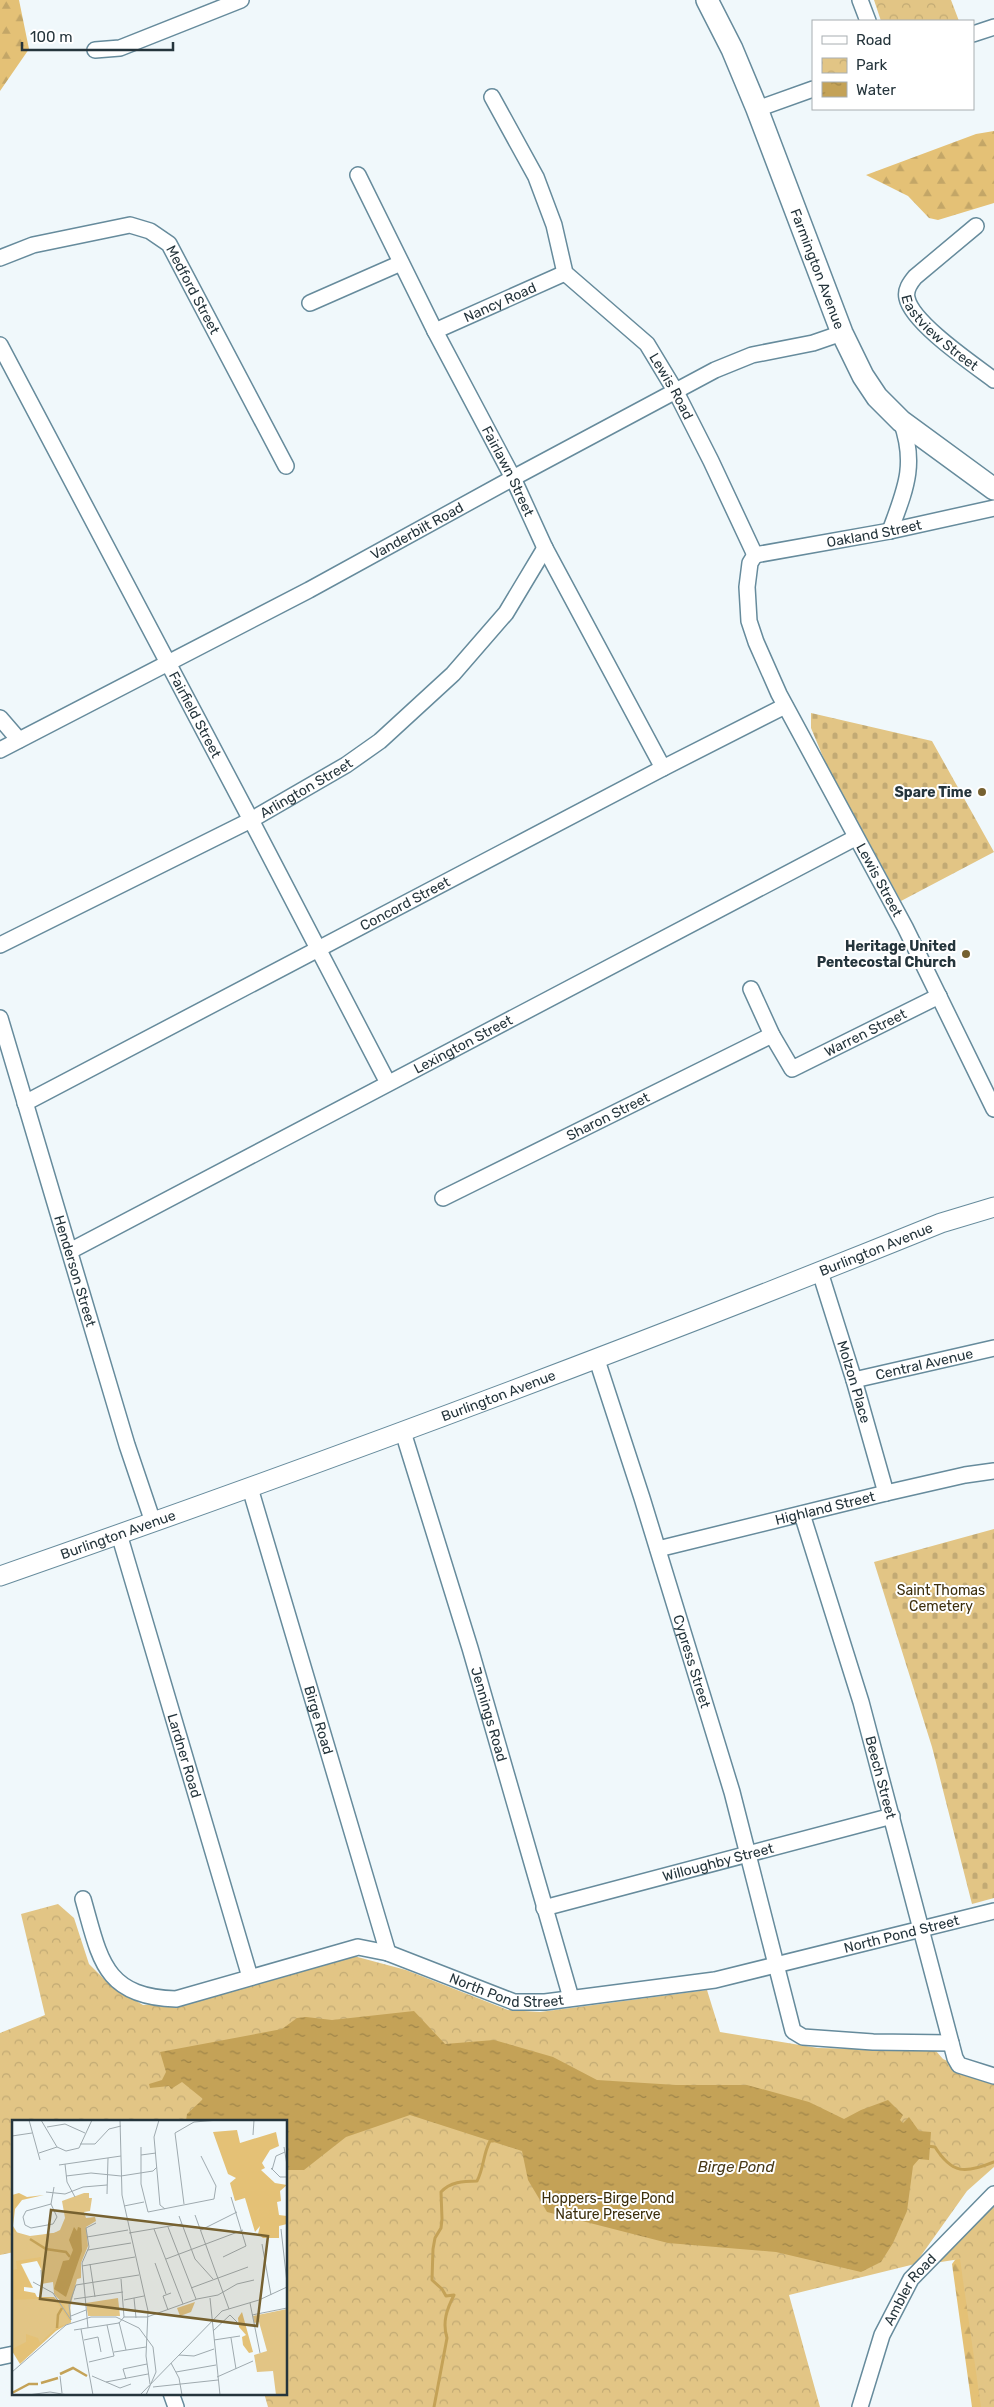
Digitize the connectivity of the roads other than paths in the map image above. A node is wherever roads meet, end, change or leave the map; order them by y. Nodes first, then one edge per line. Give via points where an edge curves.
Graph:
1 (241, 0) edge
2 (707, 0) edge
3 (860, 0) edge
4 (868, 20) edge
5 (994, 27) edge
6 (974, 34) edge
7 (96, 50) dead end
8 (812, 89) edge
9 (492, 98) dead end
10 (757, 109) junction
11 (358, 175) dead end
12 (976, 226) dead end
13 (0, 258) edge
14 (402, 263) junction
15 (565, 273) junction
16 (310, 303) dead end
17 (435, 331) junction
18 (842, 333) junction
19 (0, 345) edge
20 (994, 380) edge
21 (676, 392) junction
22 (901, 421) junction
23 (286, 466) dead end
24 (513, 478) junction
25 (994, 489) edge
26 (994, 508) edge
27 (890, 531) junction
28 (545, 548) junction
29 (755, 555) junction
30 (168, 663) junction
31 (785, 706) junction
32 (0, 718) edge
33 (19, 740) junction
34 (0, 750) edge
35 (663, 768) junction
36 (252, 820) junction
37 (855, 838) junction
38 (0, 945) edge
39 (318, 950) junction
40 (751, 989) dead end
41 (939, 996) junction
42 (0, 1018) edge
43 (772, 1035) junction
44 (388, 1083) junction
45 (25, 1103) junction
46 (994, 1109) edge
47 (443, 1198) dead end
48 (994, 1207) edge
49 (70, 1251) junction
50 (820, 1272) junction
51 (994, 1348) edge
52 (597, 1360) junction
53 (854, 1380) junction
54 (403, 1432) junction
55 (994, 1471) edge
56 (250, 1488) junction
57 (886, 1493) junction
58 (802, 1514) junction
59 (153, 1522) junction
60 (119, 1534) junction
61 (658, 1549) junction
62 (0, 1576) edge
63 (892, 1816) junction
64 (748, 1853) junction
65 (83, 1899) dead end
66 (544, 1908) junction
67 (994, 1911) edge
68 (921, 1929) junction
69 (388, 1953) junction
70 (777, 1965) junction
71 (250, 1977) junction
72 (571, 1998) junction
73 (951, 2043) junction
74 (994, 2076) edge
75 (994, 2194) edge
76 (171, 2394) edge
77 (858, 2405) edge
78 (176, 2407) edge

1 - 7 street via 120,48
2 - 10 highway, Farmington Avenue
3 - 4 street
5 - 6 street
8 - 10 street
9 - 15 street via 536,177 554,225
10 - 18 highway, Farmington Avenue
11 - 14 street, Fairlawn Street
12 - 20 street, Eastview Street via 915,277 907,292 912,311 948,345
13 - 23 street, Medford Street via 33,245 130,224 150,230 169,244
14 - 16 street
14 - 17 street, Fairlawn Street
15 - 17 street, Nancy Road
15 - 21 street, Lewis Road via 647,344
17 - 24 street, Fairlawn Street
18 - 21 street, Vanderbilt Road via 813,343 752,355 715,370
18 - 22 highway, Farmington Avenue via 876,397
19 - 30 street, Fairfield Street
21 - 24 street, Vanderbilt Road
21 - 29 street, Lewis Road
22 - 25 highway, Farmington Avenue
22 - 27 street via 908,438 910,466 906,488
24 - 28 street, Fairlawn Street
24 - 30 street, Vanderbilt Road
26 - 27 street, Oakland Street
27 - 29 street, Oakland Street
28 - 35 street, Fairlawn Street
28 - 36 street, Arlington Street via 506,612 454,674 380,741 346,765
29 - 31 street via 750,563 747,587 749,621
30 - 33 street, Vanderbilt Road
30 - 36 street, Fairfield Street
31 - 35 street, Concord Street
31 - 37 street, Lewis Street
32 - 33 street
33 - 34 street, Vanderbilt Road
35 - 39 street, Concord Street
36 - 38 street, Arlington Street
36 - 39 street, Fairfield Street
37 - 41 street, Lewis Street
37 - 44 street, Lexington Street
39 - 44 street, Fairfield Street
39 - 45 street, Concord Street
40 - 43 street
41 - 43 street, Warren Street via 792,1069
41 - 46 street, Lewis Street
42 - 45 street, Henderson Street
43 - 47 street, Sharon Street
44 - 49 street, Lexington Street
45 - 49 street, Henderson Street
48 - 50 main road, Burlington Avenue via 941,1223
49 - 59 street, Henderson Street via 127,1446
50 - 52 main road, Burlington Avenue
50 - 53 street, Molzon Place
51 - 53 street, Central Avenue
52 - 54 main road, Burlington Avenue
52 - 61 street, Cypress Street
53 - 57 street, Molzon Place
54 - 56 main road, Burlington Avenue
54 - 66 street, Jennings Road via 470,1648
55 - 57 street, Highland Street
56 - 59 main road, Burlington Avenue
56 - 69 street, Birge Road
57 - 58 street, Highland Street
58 - 61 street, Highland Street
58 - 63 street, Beech Street via 861,1702
59 - 60 main road, Burlington Avenue
60 - 62 main road, Burlington Avenue
60 - 71 street, Lardner Road
61 - 64 street, Cypress Street
63 - 64 street, Willoughby Street
63 - 68 street, Beech Street
64 - 66 street, Willoughby Street
64 - 70 street, Cypress Street
65 - 71 street, North Pond Street via 109,1974 130,1991 155,1998 179,1999
66 - 72 street, Jennings Road
67 - 68 street, North Pond Street
68 - 70 street, North Pond Street
68 - 73 street, Beech Street
69 - 71 street, North Pond Street via 358,1947
69 - 72 street, North Pond Street via 514,2002
70 - 72 street, North Pond Street via 715,1980
70 - 73 street, Cypress Street via 793,2031 803,2038
73 - 74 street, Beech Street via 959,2065
75 - 77 street, Ambler Road via 911,2279 882,2335
76 - 78 street

